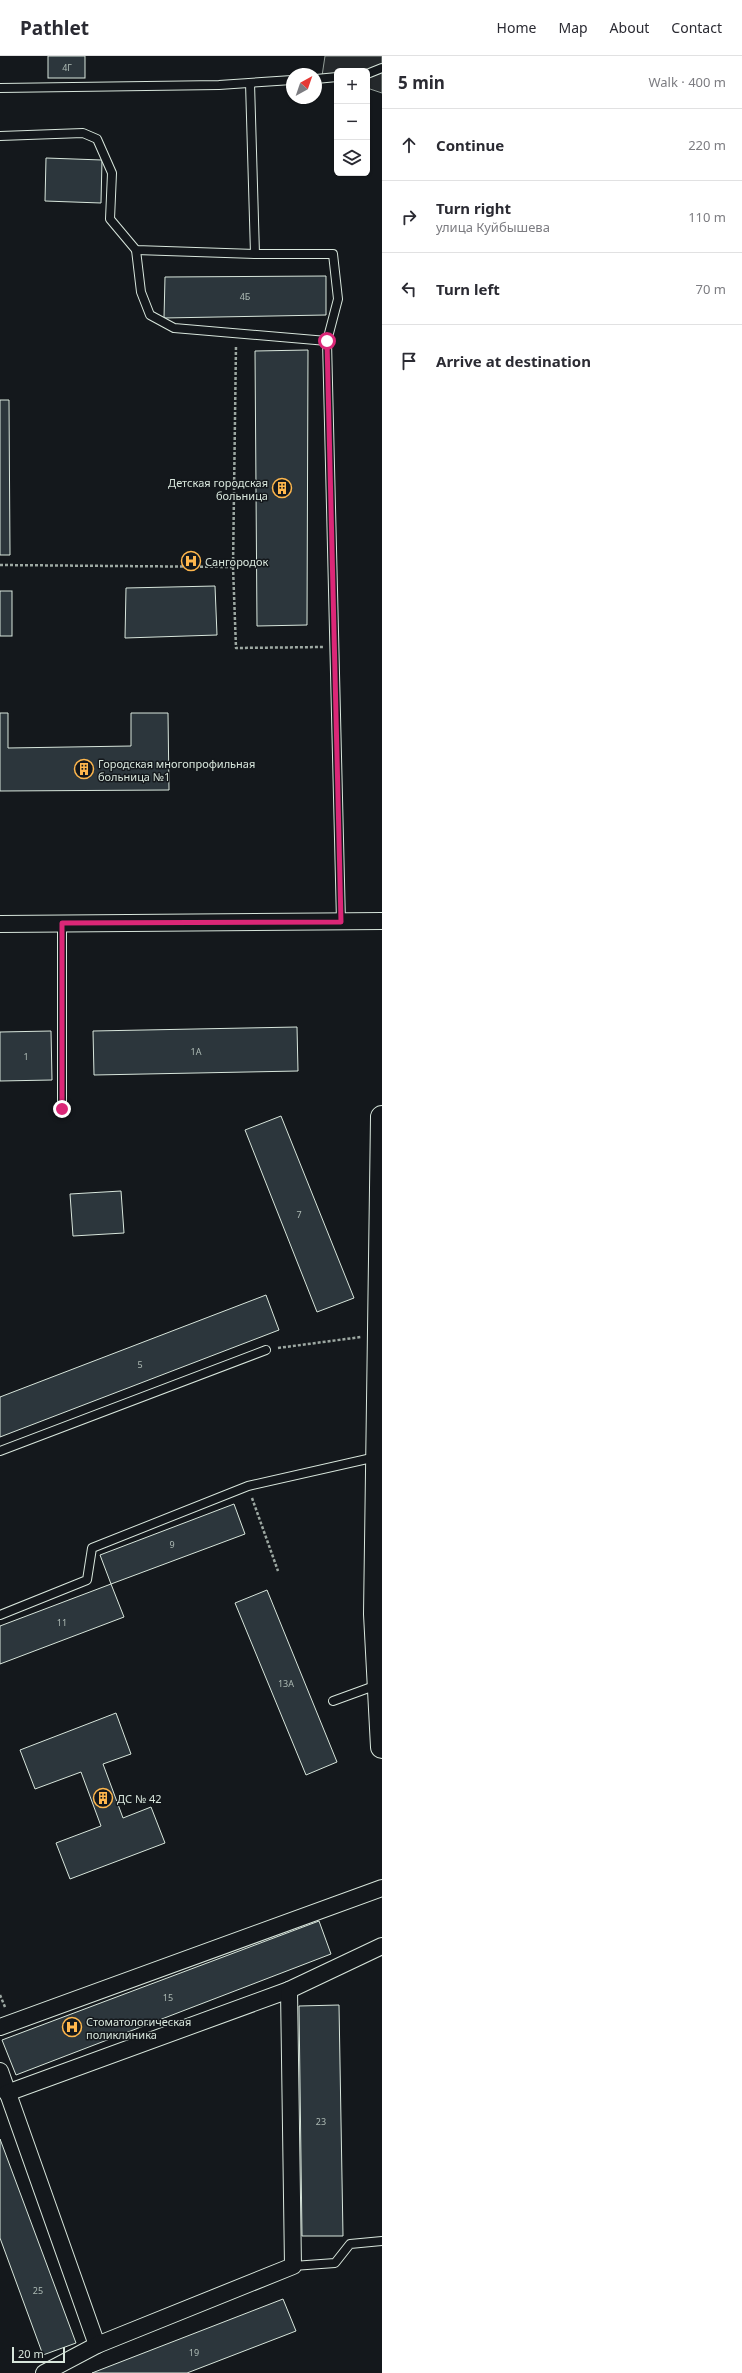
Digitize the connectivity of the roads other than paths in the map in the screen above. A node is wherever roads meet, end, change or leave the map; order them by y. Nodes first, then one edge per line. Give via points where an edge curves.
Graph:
1 (382, 68) edge
2 (370, 73) edge
3 (334, 77) edge
4 (322, 78) edge
5 (286, 80) edge
6 (250, 83) junction
7 (0, 88) edge
8 (0, 136) edge
9 (136, 250) junction
10 (255, 254) junction
11 (327, 341) junction
12 (382, 921) edge
13 (341, 922) junction
14 (62, 923) junction
15 (0, 924) edge
16 (62, 1109) dead end
17 (382, 1117) edge
18 (266, 1350) road end
19 (0, 1452) edge
20 (379, 1460) edge
21 (0, 1614) edge
22 (379, 1684) junction
23 (333, 1700) dead end
24 (382, 1747) edge
25 (382, 1888) edge
26 (382, 1946) edge
27 (289, 1990) junction
28 (0, 2027) edge
29 (0, 2071) edge
30 (7, 2092) junction
31 (382, 2241) edge
32 (293, 2266) junction
33 (98, 2345) junction
34 (44, 2373) edge

1 - 2 lane
3 - 4 lane
5 - 6 lane
6 - 7 lane
6 - 10 lane
8 - 9 lane via 83,133 97,139 112,173 110,219
9 - 10 lane
9 - 11 lane via 141,292 150,315 174,328
10 - 11 lane via 333,254 338,299
11 - 13 lane
12 - 13 street
13 - 14 street
14 - 15 street
14 - 16 lane
17 - 20 street
18 - 19 lane
20 - 21 lane via 248,1486 92,1548 87,1580
20 - 22 street via 375,1614
22 - 23 lane
22 - 24 street
25 - 28 street
26 - 27 street
27 - 30 street
27 - 32 street
29 - 30 street
30 - 33 street
31 - 32 lane via 350,2244 335,2263
32 - 33 street
33 - 34 street

